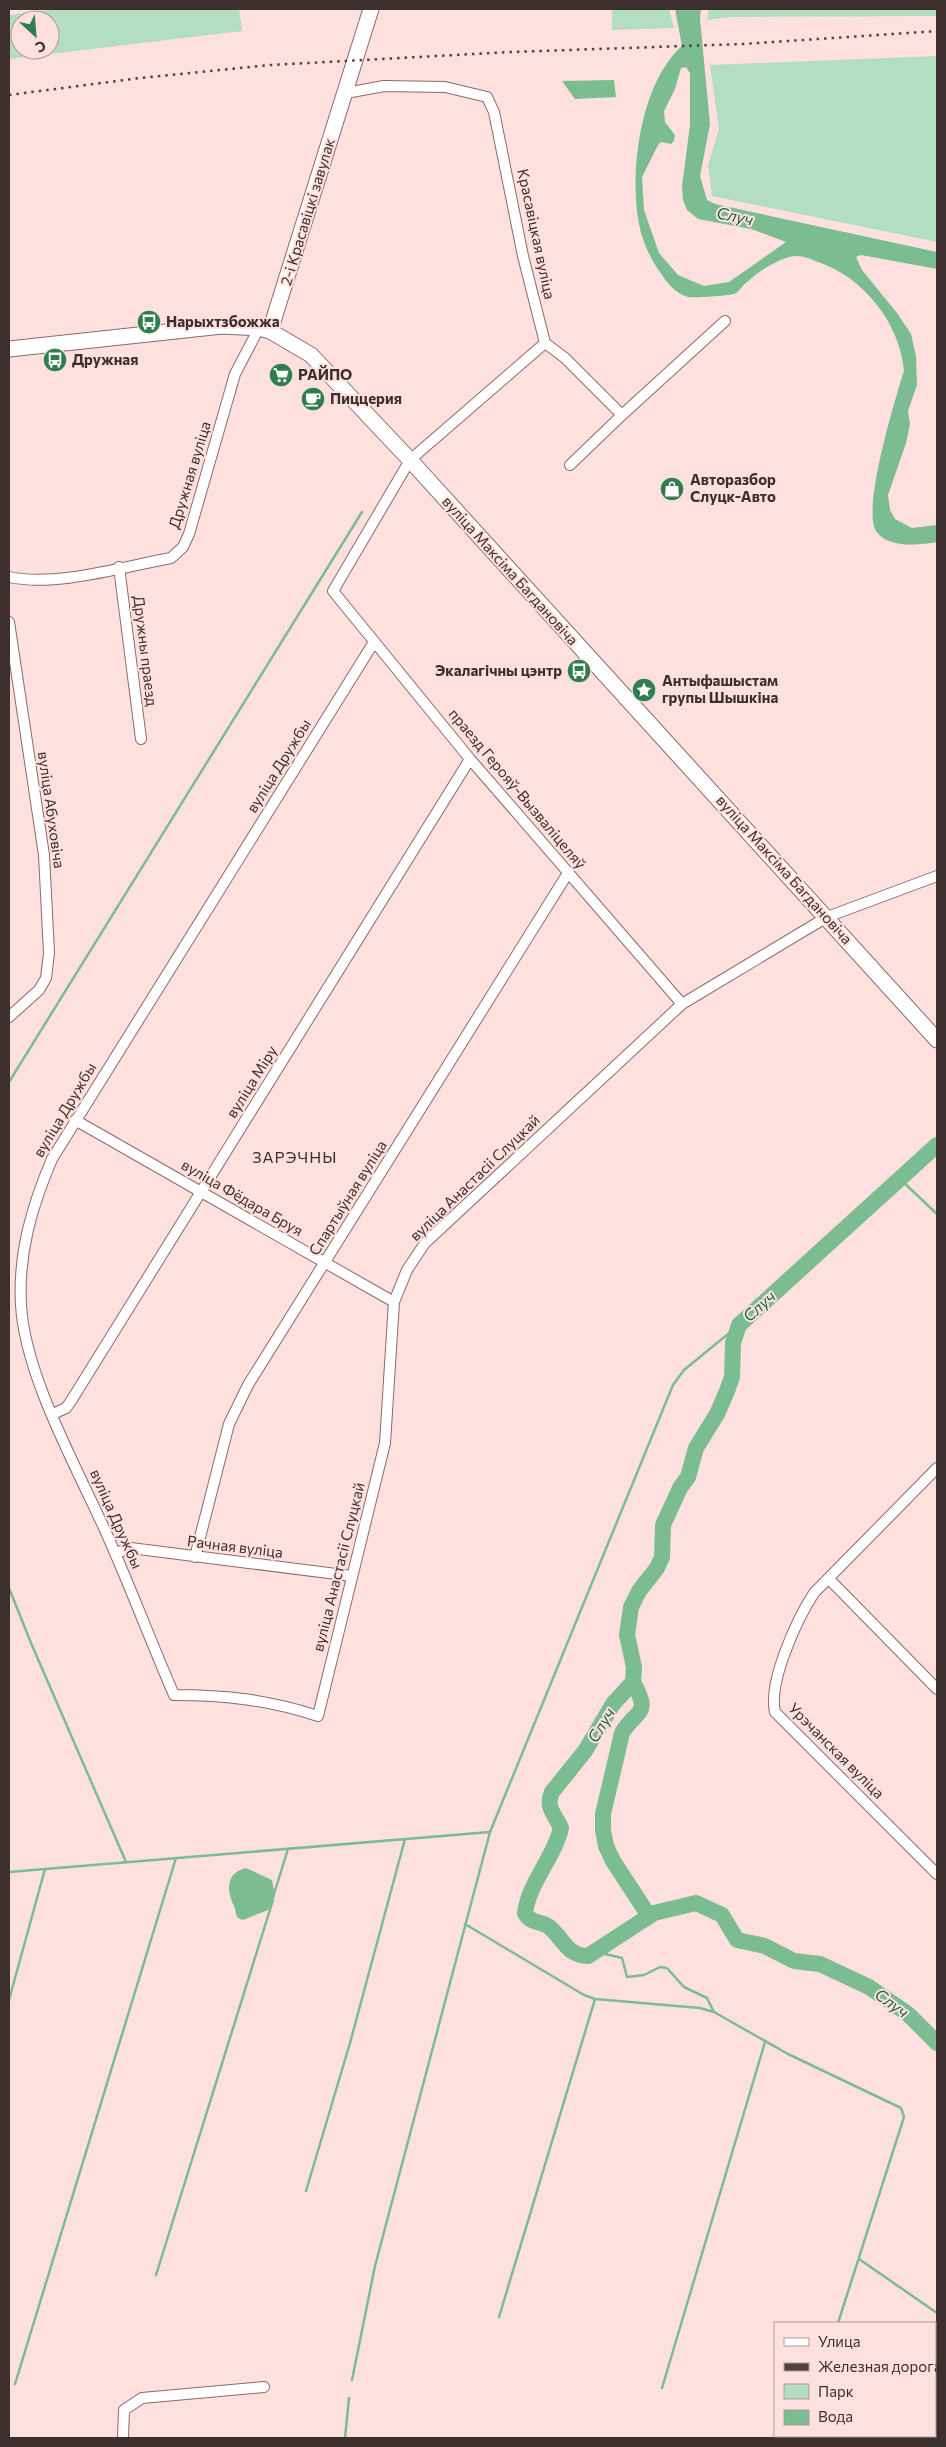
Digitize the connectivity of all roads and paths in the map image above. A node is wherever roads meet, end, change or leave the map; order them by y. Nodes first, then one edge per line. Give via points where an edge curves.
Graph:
1 (371, 9) edge
2 (346, 93) junction
3 (726, 321) dead end
4 (264, 330) junction
5 (545, 343) junction
6 (9, 349) edge
7 (622, 415) junction
8 (410, 460) junction
9 (570, 465) dead end
10 (119, 567) junction
11 (9, 577) edge
12 (9, 622) edge
13 (374, 642) junction
14 (141, 739) dead end
15 (470, 759) junction
16 (568, 873) junction
17 (937, 876) edge
18 (827, 917) junction
19 (682, 1004) junction
20 (9, 1016) edge
21 (937, 1040) edge
22 (75, 1120) junction
23 (201, 1192) junction
24 (326, 1263) junction
25 (394, 1302) junction
26 (53, 1414) junction
27 (937, 1468) edge
28 (115, 1552) junction
29 (195, 1557) junction
30 (352, 1576) junction
31 (829, 1579) junction
32 (937, 1689) edge
33 (318, 1716) joint
34 (937, 1874) edge
35 (264, 2387) dead end
36 (123, 2438) edge

1 - 2 main road, 2-і Красавіцкі завулак
2 - 4 main road, 2-і Красавіцкі завулак
2 - 5 street, Красавіцкая вуліца via 384,86 445,87 486,97 490,101
3 - 7 street
4 - 6 main road, вуліца Максіма Багдановіча via 222,326 195,328
4 - 8 main road, вуліца Максіма Багдановіча via 311,355
4 - 10 street, Дружная вуліца via 235,374 189,534 182,547 171,558
5 - 7 street via 565,358
5 - 8 street
7 - 9 street
8 - 13 street, праезд Герояў-Вызваліцеляў via 333,591
8 - 18 main road, вуліца Максіма Багдановіча
10 - 11 street, Дружная вуліца via 44,580
10 - 14 street, Дружны праезд
12 - 20 street, вуліца Абуховіча via 44,855 49,953 43,984
13 - 15 street, праезд Герояў-Вызваліцеляў
13 - 22 street, вуліца Дружбы
15 - 16 street, праезд Герояў-Вызваліцеляў
15 - 23 street, вуліца Міру
16 - 19 street, праезд Герояў-Вызваліцеляў
16 - 24 street, Спартыўная вуліца
17 - 18 street, вуліца Анастасіі Слуцкай
18 - 19 street, вуліца Анастасіі Слуцкай
18 - 21 main road, вуліца Максіма Багдановіча
19 - 25 street, вуліца Анастасіі Слуцкай via 425,1242 407,1270
22 - 23 street, вуліца Фёдара Бруя
22 - 26 street, вуліца Дружбы via 37,1193 25,1235 21,1270 21,1307 27,1344
23 - 24 street, вуліца Фёдара Бруя
23 - 26 street, вуліца Міру via 66,1408
24 - 25 street, вуліца Фёдара Бруя
24 - 29 street, Спартыўная вуліца via 248,1385 229,1424
25 - 30 street, вуліца Анастасіі Слуцкай via 385,1443
26 - 28 street, вуліца Дружбы
27 - 31 street, Урэчанская вуліца
28 - 29 street, Рачная вуліца via 131,1548
28 - 33 street, вуліца Дружбы via 174,1695 247,1698
29 - 30 street, Рачная вуліца
30 - 33 street, вуліца Анастасіі Слуцкай
31 - 32 street
31 - 34 street, Урэчанская вуліца via 802,1611 778,1673 773,1692 775,1712
35 - 36 street via 142,2398 124,2410

